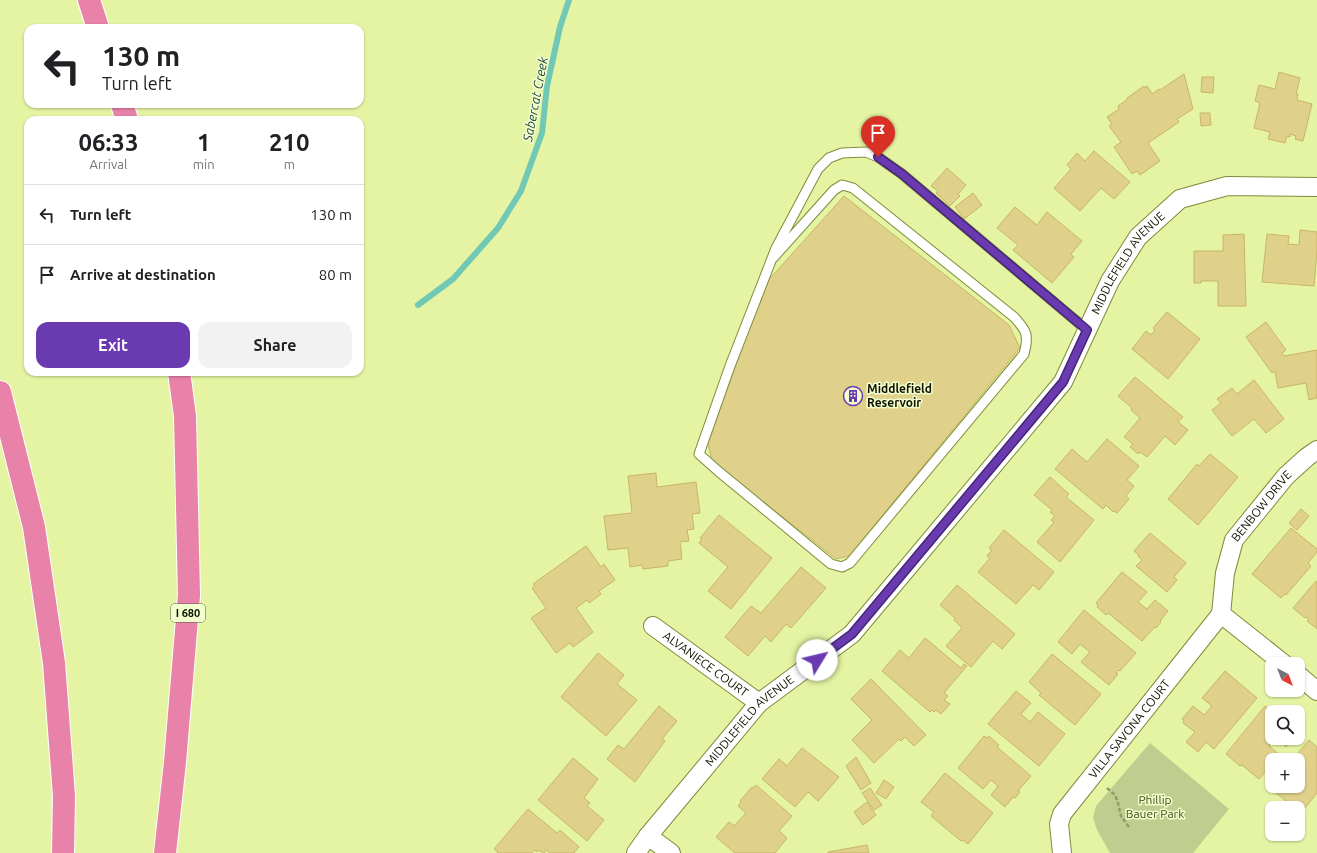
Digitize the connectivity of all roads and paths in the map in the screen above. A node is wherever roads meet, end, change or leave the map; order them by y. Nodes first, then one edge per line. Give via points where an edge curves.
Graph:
1 (89, 0) edge
2 (97, 24) edge
3 (1317, 187) edge
4 (773, 258) junction
5 (1087, 330) junction
6 (180, 376) edge
7 (0, 392) edge
8 (1317, 450) edge
9 (1221, 614) junction
10 (653, 626) dead end
11 (1275, 657) edge
12 (1305, 682) edge
13 (1317, 691) edge
14 (759, 703) junction
15 (1092, 776) junction
16 (1129, 828) dead end
17 (648, 836) junction
18 (63, 853) edge
19 (165, 853) edge
20 (636, 853) edge
21 (671, 853) edge
22 (1062, 853) edge

1 - 2 highway
3 - 5 street, MIDDLEFIELD AVENUE via 1227,186 1180,199 1138,237 1110,281
4 - 4 lane via 730,366 699,454 831,564 842,567 850,563 1024,354 1027,342 1025,329 1014,316 853,188 842,185 834,190
4 - 5 lane via 818,169 830,158 842,153 866,152 902,174
5 - 14 street, MIDDLEFIELD AVENUE via 1063,382 852,634
6 - 19 highway, I 680 via 185,416 189,595
7 - 18 highway via 34,527 52,656 64,796
8 - 9 street, BENBOW DRIVE via 1286,476 1234,540 1225,573
9 - 11 street
9 - 15 street, VILLA SAVONA COURT
10 - 14 street, ALVANIECE COURT
12 - 13 street
14 - 17 street, MIDDLEFIELD AVENUE
15 - 16 path via 1115,795 1121,816
15 - 22 street, VILLA SAVONA COURT via 1062,814 1059,828
17 - 20 street, MIDDLEFIELD AVENUE
17 - 21 street

